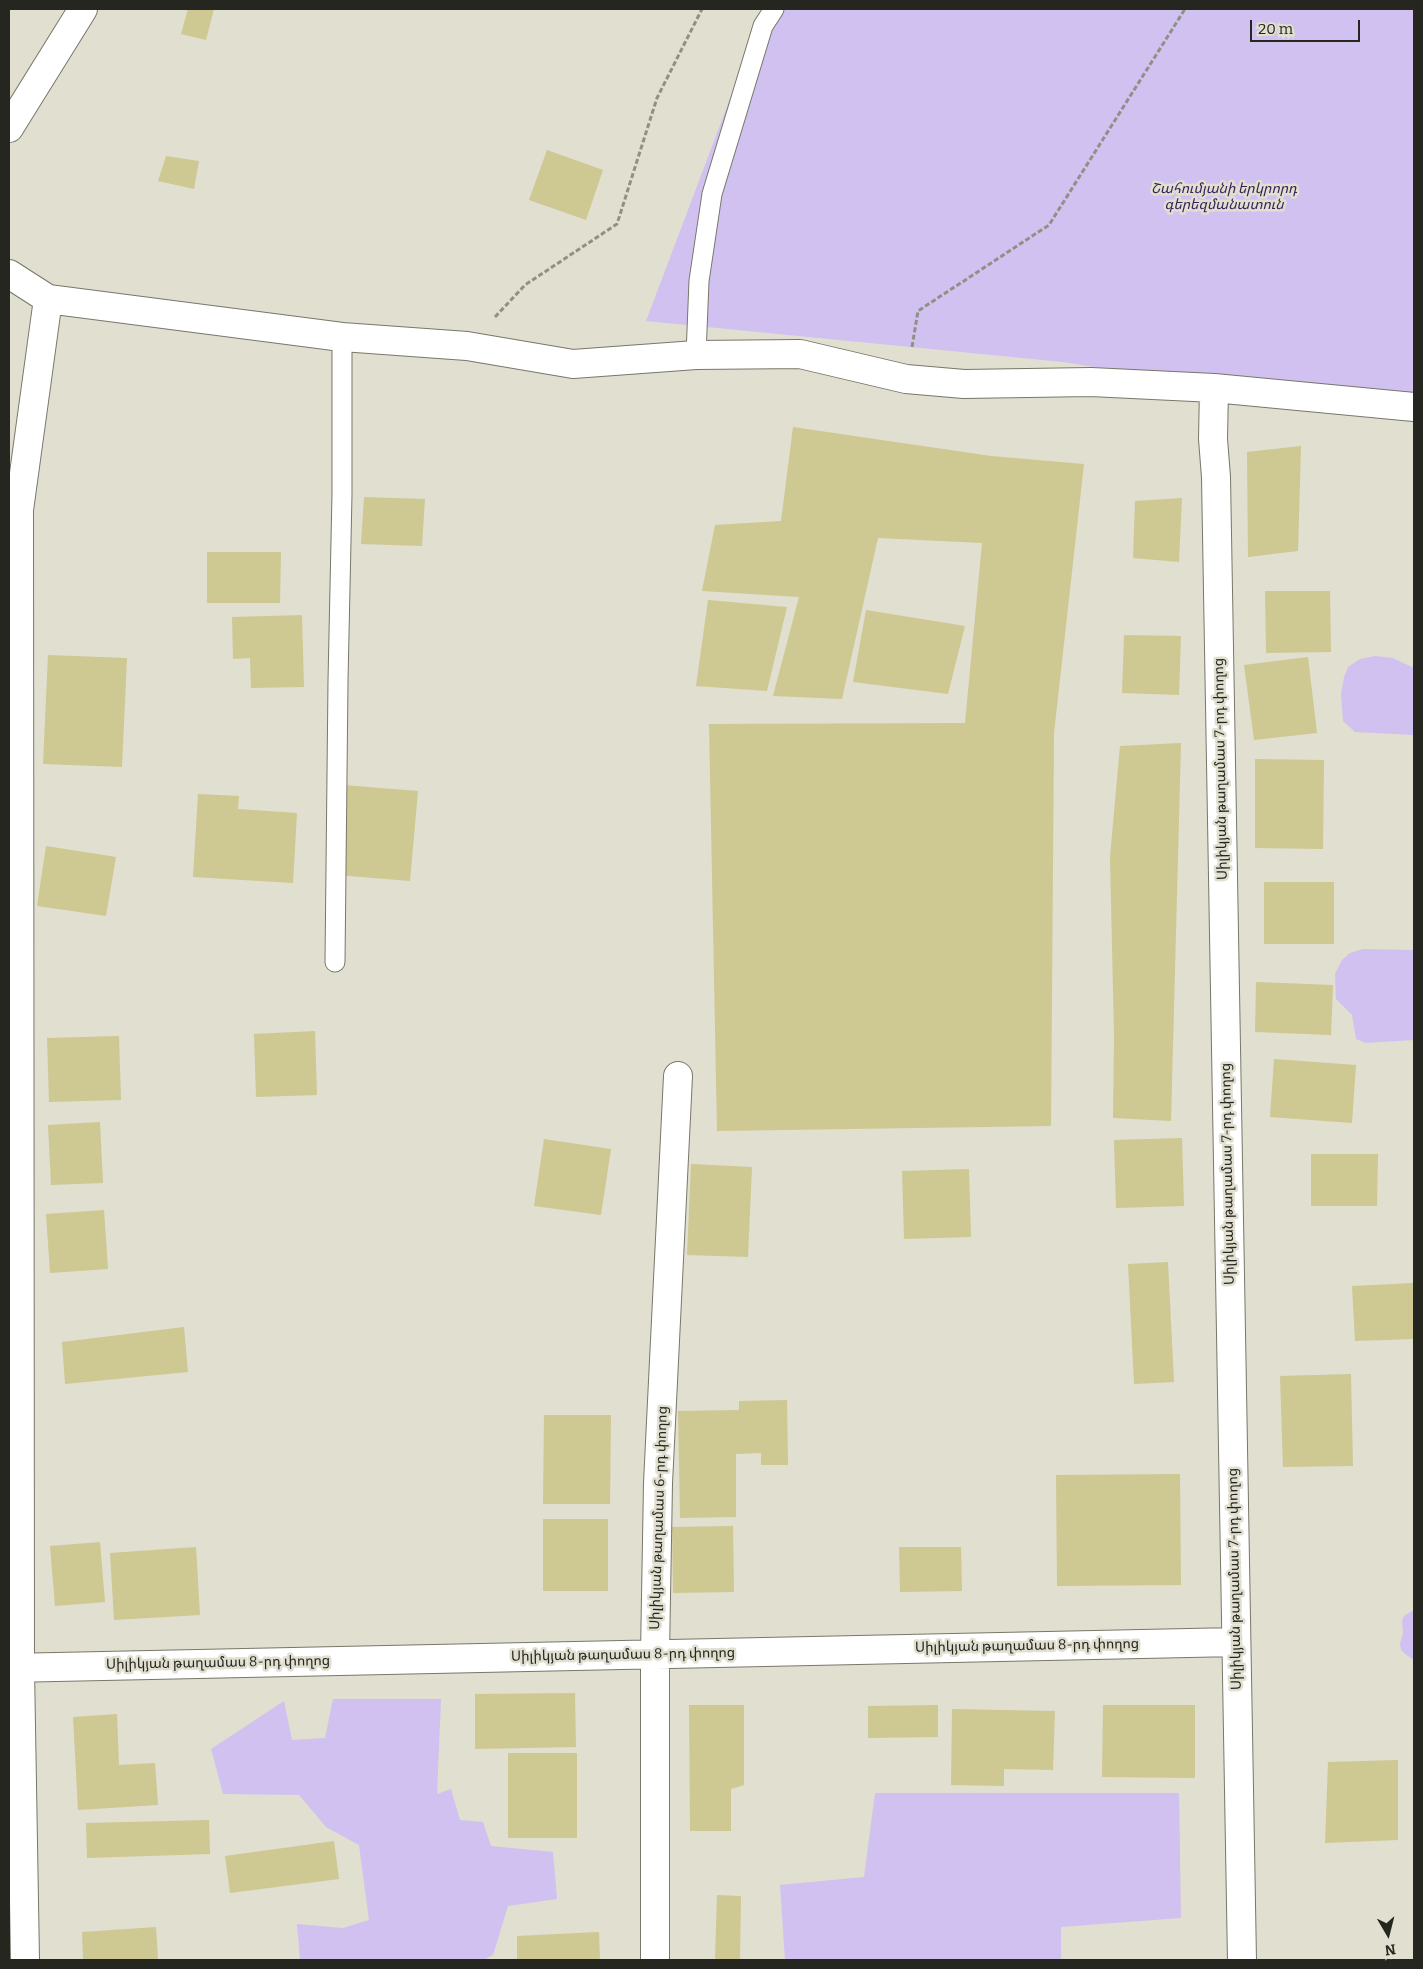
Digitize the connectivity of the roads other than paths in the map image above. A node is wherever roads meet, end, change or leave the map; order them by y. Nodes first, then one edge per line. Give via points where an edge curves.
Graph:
1 (83, 9) edge
2 (774, 9) edge
3 (9, 128) edge
4 (9, 274) edge
5 (48, 299) junction
6 (342, 337) junction
7 (696, 355) junction
8 (1214, 388) junction
9 (1414, 407) edge
10 (335, 962) dead end
11 (678, 1076) dead end
12 (1236, 1642) junction
13 (655, 1654) junction
14 (14, 1668) edge
15 (25, 1960) edge
16 (655, 1960) edge
17 (1242, 1960) edge

1 - 3 street
2 - 7 lane via 763,26 712,194 699,281
4 - 5 street
5 - 6 street
5 - 14 street via 19,510
6 - 7 street via 467,346 573,364
6 - 10 lane
7 - 8 street via 800,354 906,379 964,384 1091,382
8 - 9 street
8 - 12 street, Սիլիկյան թաղամաս 7-րդ փողոց
11 - 13 street, Սիլիկյան թաղամաս 6-րդ փողոց via 658,1484
12 - 13 street, Սիլիկյան թաղամաս 8-րդ փողոց
12 - 17 street, Սիլիկյան թաղամաս 7-րդ փողոց
13 - 14 street, Սիլիկյան թաղամաս 8-րդ փողոց
13 - 16 street, Սիլիկյան թաղամաս 6-րդ փողոց
14 - 15 street

